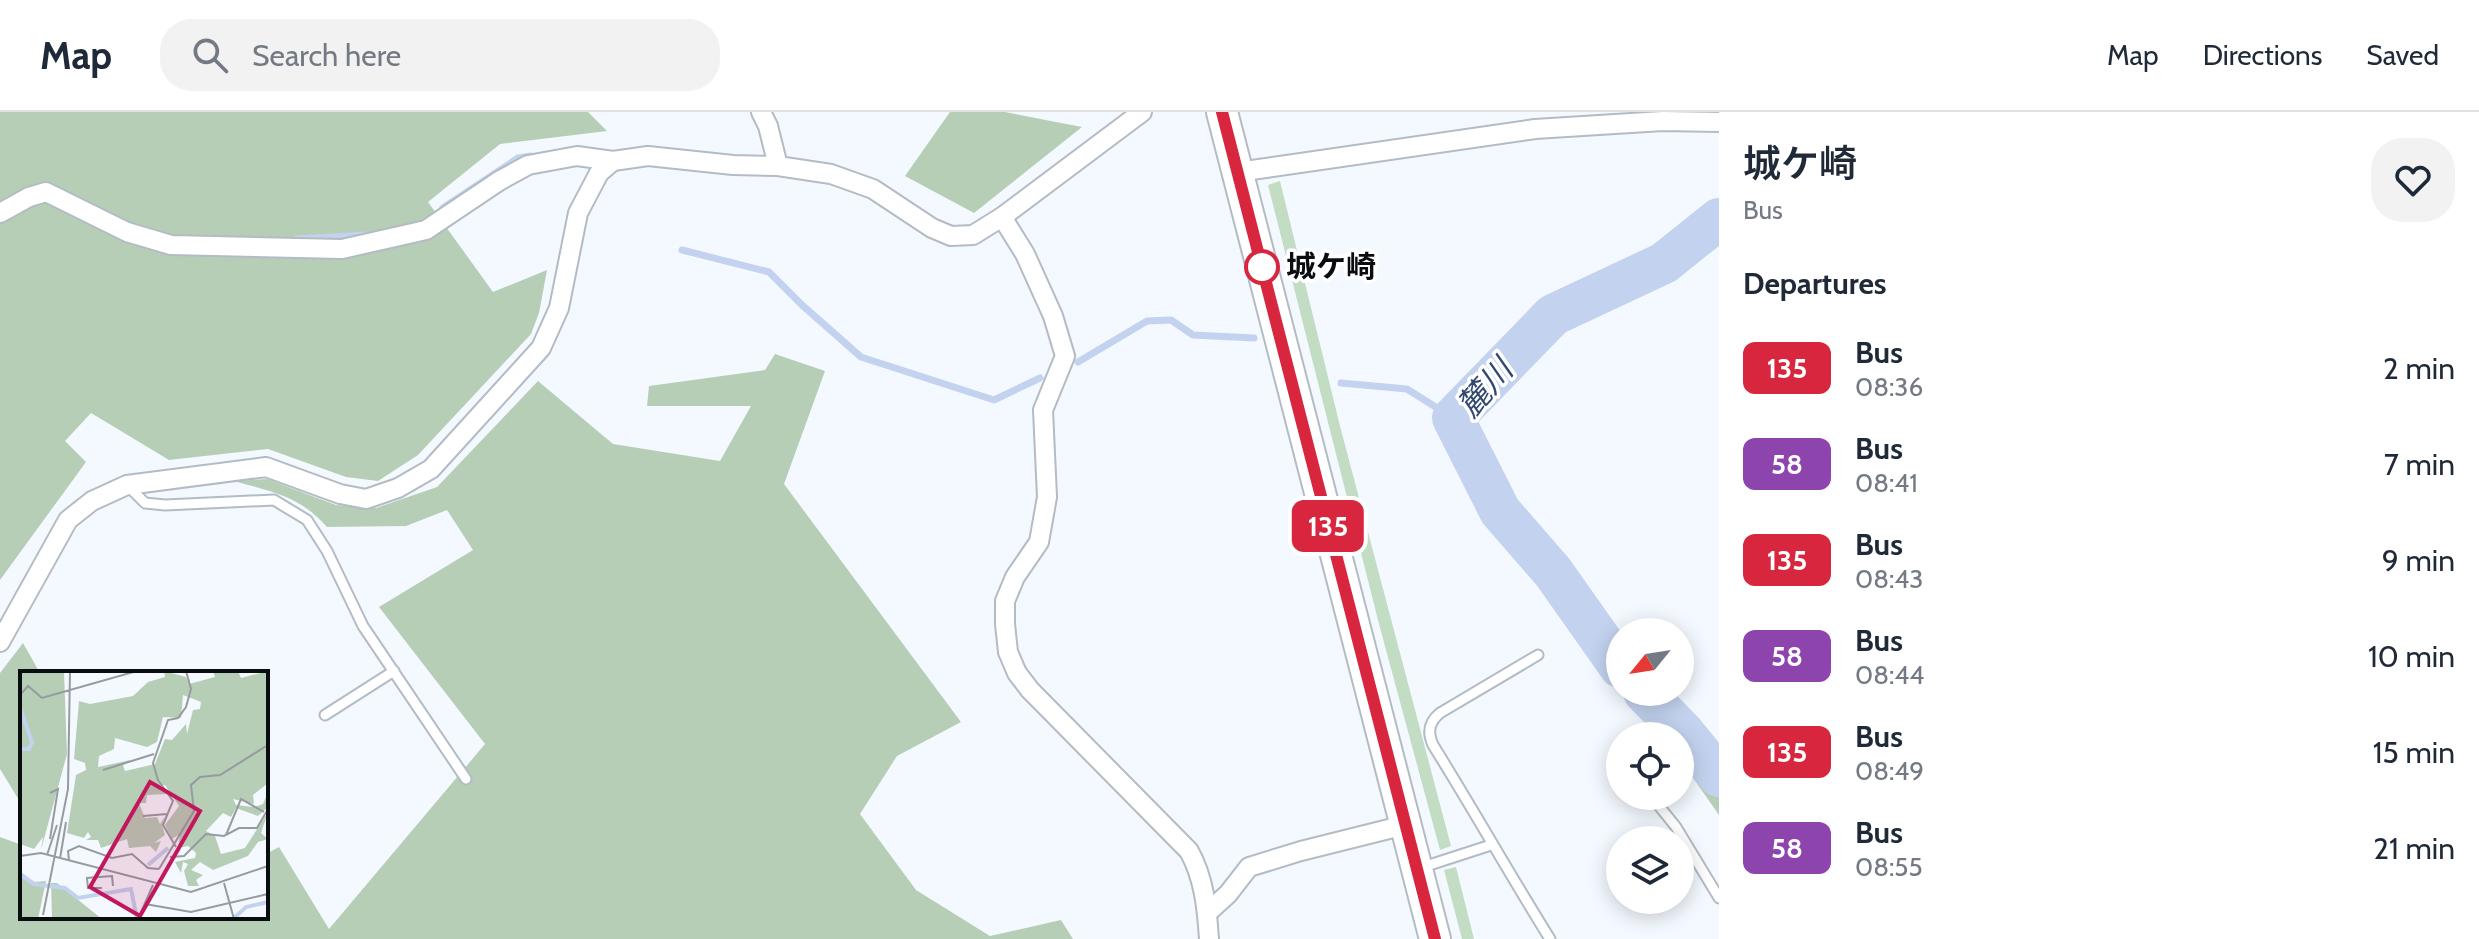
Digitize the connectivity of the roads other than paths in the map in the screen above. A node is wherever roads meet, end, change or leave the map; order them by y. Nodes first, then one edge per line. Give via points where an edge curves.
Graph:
1 (761, 112) edge
2 (1142, 112) edge
3 (1222, 112) edge
4 (1532, 121) edge
5 (1712, 122) edge
6 (613, 161) junction
7 (778, 166) junction
8 (1238, 172) junction
9 (0, 213) edge
10 (1002, 217) junction
11 (127, 485) junction
12 (0, 642) edge
13 (1538, 655) dead end
14 (394, 671) junction
15 (325, 715) dead end
16 (466, 779) dead end
17 (1662, 810) edge
18 (1405, 825) junction
19 (1491, 845) junction
20 (1417, 869) junction
21 (1719, 898) edge
22 (1207, 913) junction
23 (1209, 939) edge
24 (1435, 939) edge
25 (1550, 939) edge

1 - 7 street
2 - 10 street
3 - 8 main road
4 - 5 street
4 - 8 street
6 - 7 street via 648,156
6 - 9 street via 577,156 528,165 426,230 342,249 171,245 127,232 46,192
6 - 11 street via 599,173 578,213 559,308 541,348 431,469 366,499 266,467
7 - 10 street via 831,174 873,189 951,236 973,235
8 - 18 main road
10 - 22 street via 1025,254 1065,356 1043,410 1047,497 1039,542 1005,601 1008,652 1030,690 1189,851 1199,871
11 - 12 street via 92,501 68,520
11 - 14 lane via 145,503 274,500 307,520 363,626
13 - 19 lane via 1440,713 1430,727 1433,745
14 - 15 lane
14 - 16 lane
17 - 21 lane
18 - 20 main road
18 - 22 street via 1249,867
19 - 20 lane
19 - 25 lane
20 - 24 main road
22 - 23 street

